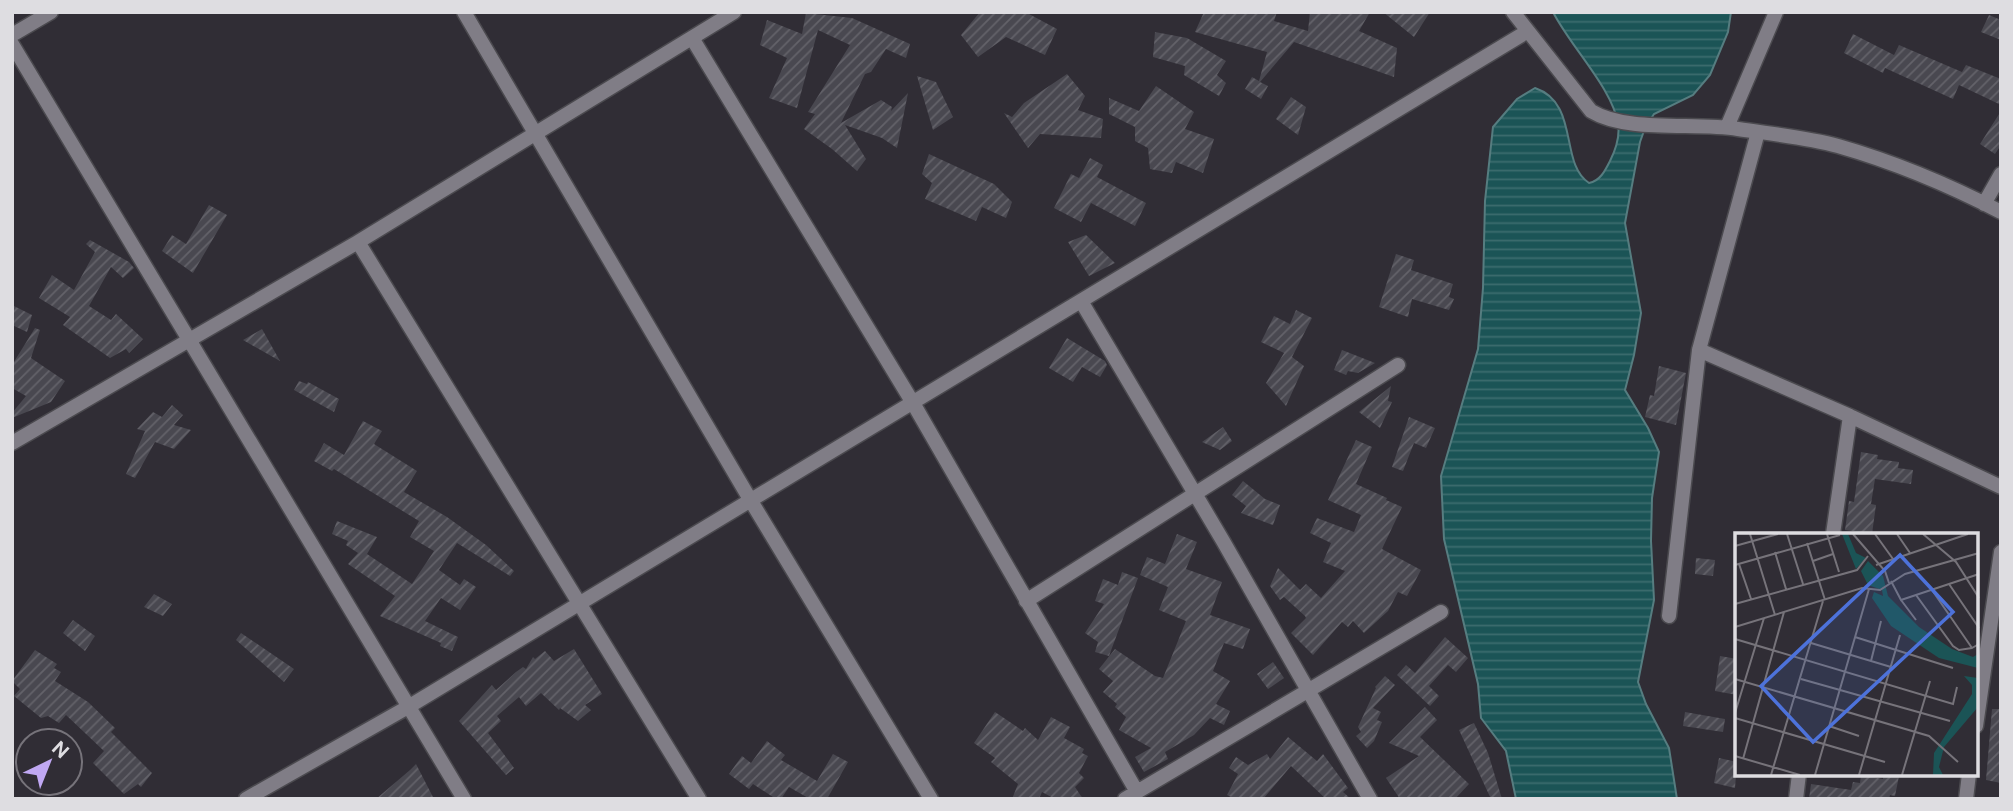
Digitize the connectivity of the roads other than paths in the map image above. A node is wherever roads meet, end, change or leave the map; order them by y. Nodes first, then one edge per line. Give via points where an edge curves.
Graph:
1 (51, 12) edge
2 (464, 12) edge
3 (734, 12) edge
4 (1513, 12) edge
5 (1776, 12) edge
6 (1528, 32) junction
7 (12, 35) edge
8 (692, 38) junction
9 (12, 44) edge
10 (1727, 127) junction
11 (1758, 132) junction
12 (534, 134) junction
13 (2001, 174) edge
14 (1984, 204) junction
15 (2001, 212) edge
16 (358, 242) junction
17 (1081, 301) junction
18 (189, 341) junction
19 (1699, 350) junction
20 (1398, 365) dead end
21 (913, 403) junction
22 (1850, 416) junction
23 (12, 443) edge
24 (2001, 487) edge
25 (1195, 494) junction
26 (751, 502) junction
27 (1833, 533) edge
28 (2001, 552) edge
29 (1026, 601) junction
30 (580, 604) junction
31 (1441, 612) dead end
32 (1670, 616) dead end
33 (1309, 690) junction
34 (408, 707) junction
35 (1978, 712) edge
36 (1799, 776) edge
37 (1969, 776) edge
38 (1131, 795) edge
39 (246, 799) edge
40 (464, 799) edge
41 (699, 799) edge
42 (932, 799) edge
43 (1370, 799) edge
44 (1796, 799) edge
45 (1966, 799) edge

1 - 7 street
2 - 12 street
3 - 8 street
4 - 6 street
5 - 10 street
6 - 10 street via 1591,111 1603,119
6 - 17 street
8 - 12 street
8 - 21 street
9 - 18 street
10 - 11 street
11 - 14 street via 1837,146 1920,174
11 - 19 street
12 - 16 street
12 - 26 street
13 - 14 street
14 - 15 street
16 - 18 street
16 - 30 street
17 - 21 street
17 - 25 street
18 - 23 street
18 - 34 street
19 - 22 street
19 - 32 street
20 - 25 street
21 - 26 street
21 - 29 street
22 - 24 street
22 - 27 street
25 - 29 street
25 - 33 street
26 - 30 street
26 - 42 street
28 - 35 street
29 - 38 street
30 - 34 street
30 - 41 street
31 - 33 street
33 - 38 street
33 - 43 street
34 - 39 street
34 - 40 street
36 - 44 street
37 - 45 street

